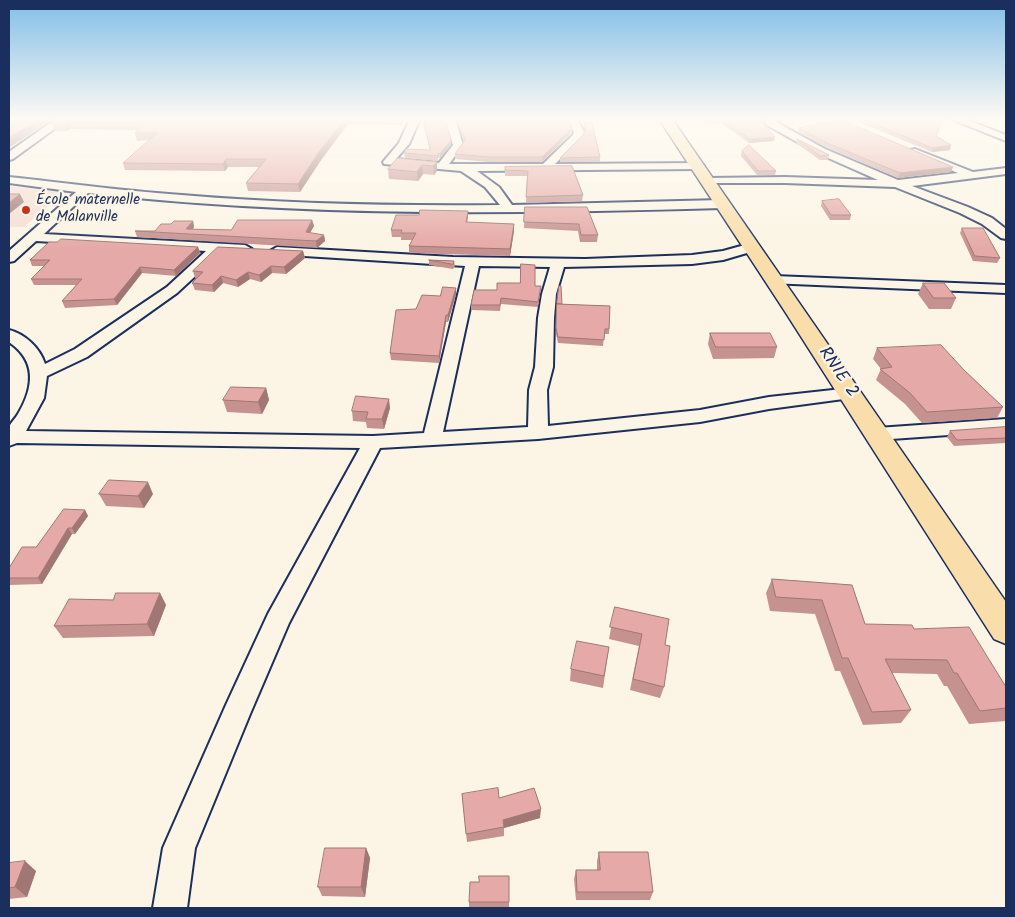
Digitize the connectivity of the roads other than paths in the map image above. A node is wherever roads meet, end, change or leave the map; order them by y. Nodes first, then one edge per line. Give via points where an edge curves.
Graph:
1 (388, 162) edge
2 (445, 162) edge
3 (551, 162) edge
4 (695, 162) edge
5 (847, 162) edge
6 (939, 162) edge
7 (442, 166) junction
8 (546, 167) junction
9 (464, 168) junction
10 (1006, 171) edge
11 (703, 173) junction
12 (974, 176) junction
13 (9, 180) edge
14 (897, 184) junction
15 (85, 190) junction
16 (722, 204) junction
17 (507, 208) junction
18 (1006, 235) edge
19 (33, 237) junction
20 (216, 247) junction
21 (752, 247) junction
22 (9, 258) edge
23 (473, 262) junction
24 (558, 263) junction
25 (774, 280) junction
26 (1006, 289) edge
27 (9, 335) edge
28 (40, 373) junction
29 (851, 392) junction
30 (1006, 426) edge
31 (538, 433) junction
32 (877, 434) junction
33 (10, 438) edge
34 (432, 438) junction
35 (373, 442) junction
36 (1006, 629) edge
37 (170, 908) edge

1 - 7 street
2 - 7 street
3 - 8 street
4 - 11 main road, RNIE 2 / RNIE 2
5 - 14 street
6 - 12 street
7 - 9 street
8 - 9 street
8 - 11 street
9 - 17 street via 495,189
10 - 12 street
11 - 14 street
11 - 16 main road, RNIE 2 / RNIE 2
12 - 14 street
13 - 15 street
14 - 18 street via 964,210
15 - 17 street via 288,206
15 - 19 street
16 - 17 street
16 - 21 main road, RNIE 2 / RNIE 2
19 - 20 street
19 - 22 street
20 - 23 street
20 - 28 street via 172,290 81,353
21 - 24 street via 733,255 664,261
21 - 25 main road, RNIE 2 / RNIE 2
23 - 24 street
23 - 34 street
24 - 31 street via 546,318 544,367 538,390
25 - 26 street
25 - 29 main road, RNIE 2 / RNIE 2
27 - 28 street via 32,353
28 - 33 street via 36,398
29 - 31 street via 700,416
29 - 32 main road, RNIE 2 / RNIE 2
30 - 32 street
31 - 34 street
32 - 36 main road, RNIE 2 / RNIE 2
33 - 35 street
34 - 35 street
35 - 37 street via 277,622 240,705 179,848

